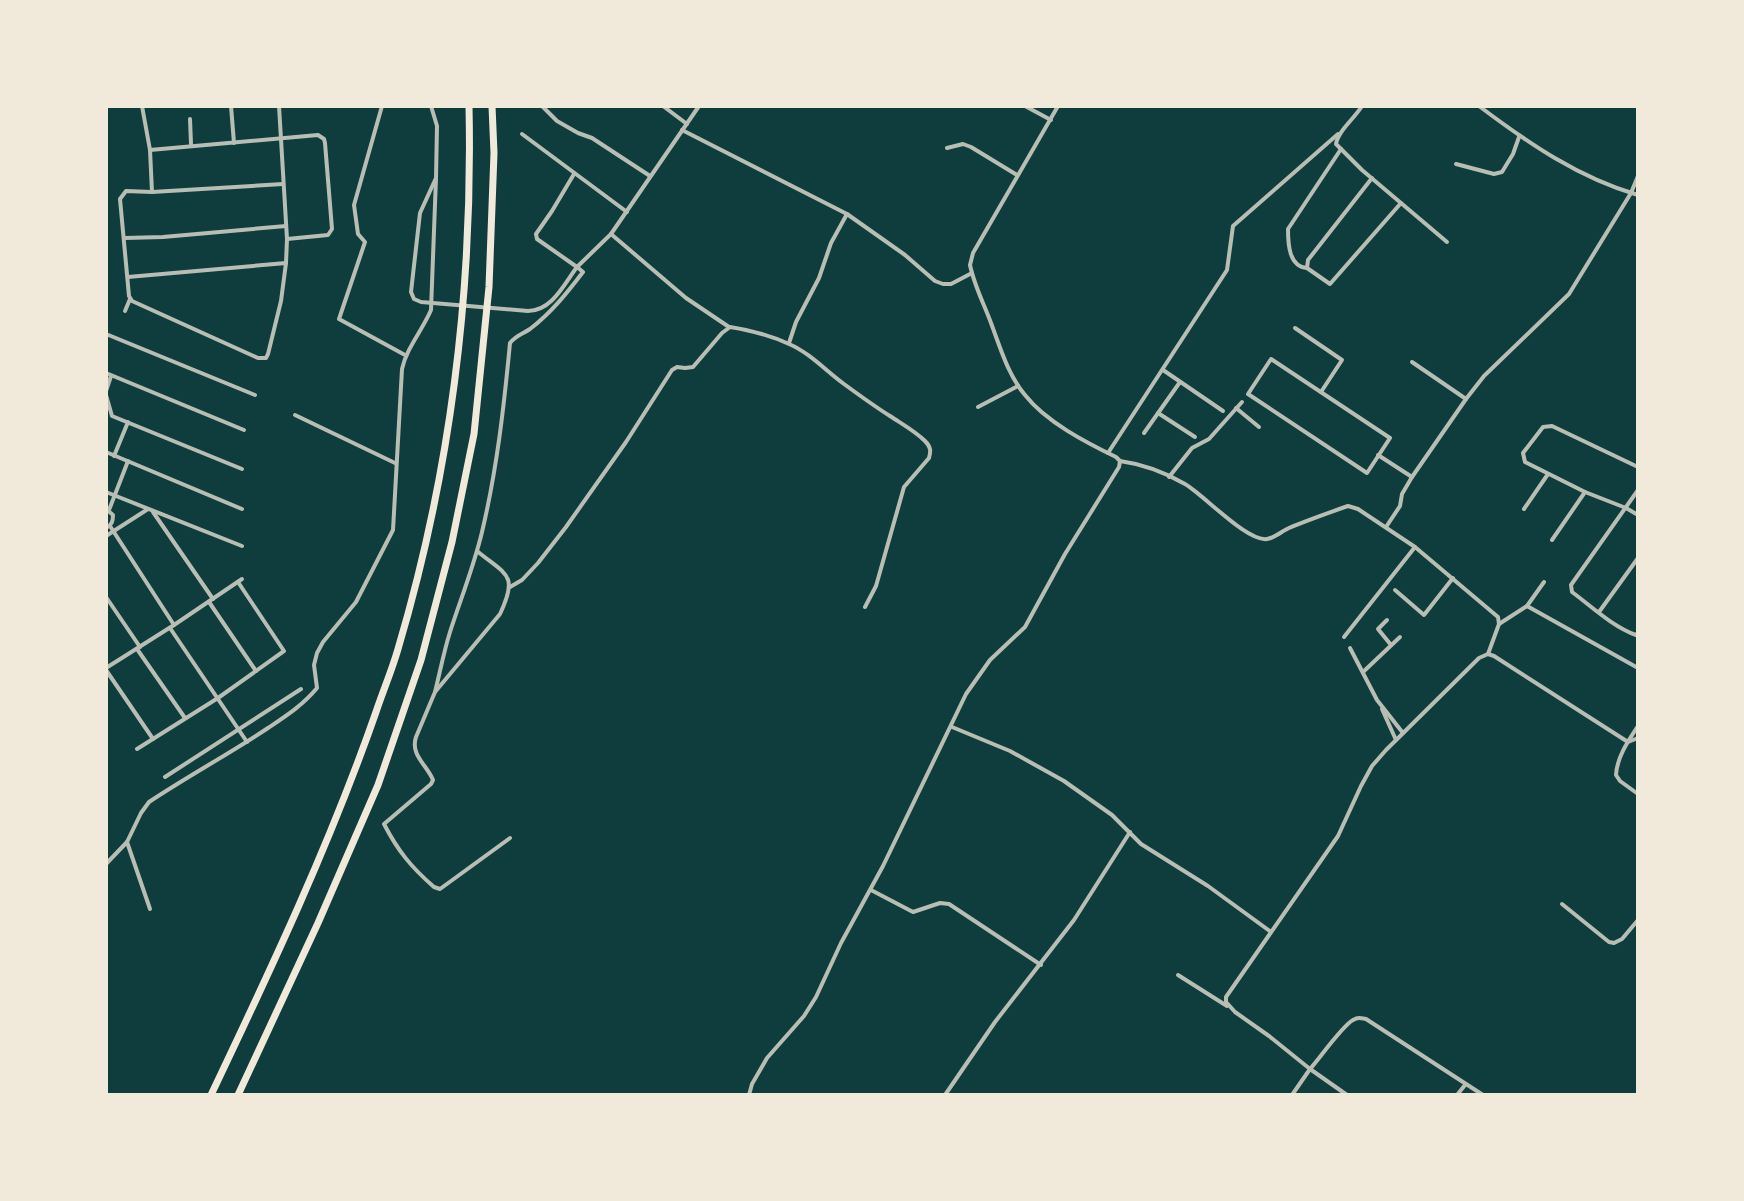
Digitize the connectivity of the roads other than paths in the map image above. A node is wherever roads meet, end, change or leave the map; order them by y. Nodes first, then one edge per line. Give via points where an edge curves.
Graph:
1 (142, 106) edge
2 (231, 106) edge
3 (279, 106) edge
4 (382, 106) edge
5 (431, 106) edge
6 (469, 106) edge
7 (492, 106) edge
8 (542, 106) edge
9 (663, 106) edge
10 (699, 106) edge
11 (1025, 106) edge
12 (1058, 106) edge
13 (1362, 106) edge
14 (1479, 106) edge
15 (190, 119) dead end
16 (1051, 120) junction
17 (687, 124) junction
18 (682, 130) junction
19 (522, 134) dead end
20 (1338, 134) junction
21 (1519, 137) junction
22 (281, 140) junction
23 (234, 143) junction
24 (191, 146) junction
25 (947, 148) dead end
26 (1341, 149) junction
27 (150, 150) junction
28 (1456, 164) dead end
29 (574, 174) junction
30 (1017, 175) junction
31 (650, 176) junction
32 (1638, 176) edge
33 (436, 178) junction
34 (1372, 178) junction
35 (283, 184) junction
36 (152, 192) junction
37 (1631, 193) junction
38 (1638, 195) edge
39 (1401, 203) junction
40 (627, 212) junction
41 (847, 214) junction
42 (286, 226) junction
43 (611, 234) junction
44 (125, 238) junction
45 (287, 239) junction
46 (1447, 242) dead end
47 (286, 263) junction
48 (577, 267) junction
49 (1307, 268) junction
50 (972, 273) junction
51 (128, 277) junction
52 (130, 299) junction
53 (125, 311) dead end
54 (730, 327) junction
55 (1295, 328) dead end
56 (106, 334) edge
57 (789, 343) junction
58 (405, 355) junction
59 (1412, 362) dead end
60 (1163, 370) junction
61 (109, 374) edge
62 (1180, 382) junction
63 (1018, 386) junction
64 (1321, 392) junction
65 (106, 393) edge
66 (255, 395) dead end
67 (1466, 399) junction
68 (1242, 402) dead end
69 (978, 407) dead end
70 (1236, 408) junction
71 (1223, 411) dead end
72 (1158, 413) junction
73 (295, 415) dead end
74 (128, 422) junction
75 (1259, 427) dead end
76 (244, 430) dead end
77 (1144, 433) dead end
78 (1195, 437) dead end
79 (106, 452) edge
80 (1108, 453) junction
81 (1378, 455) junction
82 (114, 456) junction
83 (128, 461) junction
84 (1120, 461) junction
85 (395, 463) junction
86 (1638, 467) edge
87 (242, 469) dead end
88 (1548, 474) junction
89 (1169, 477) junction
90 (1412, 477) junction
91 (1638, 490) edge
92 (106, 492) edge
93 (1585, 492) junction
94 (115, 496) junction
95 (1626, 508) junction
96 (108, 509) edge
97 (242, 509) dead end
98 (1524, 509) dead end
99 (150, 510) junction
100 (1638, 515) edge
101 (1386, 527) junction
102 (110, 529) edge
103 (106, 536) edge
104 (1552, 540) dead end
105 (242, 546) dead end
106 (1415, 547) junction
107 (476, 551) junction
108 (1638, 558) edge
109 (1453, 578) junction
110 (1544, 582) dead end
111 (510, 587) junction
112 (1395, 590) dead end
113 (106, 597) edge
114 (211, 600) junction
115 (1527, 606) junction
116 (865, 607) dead end
117 (1599, 612) junction
118 (1387, 620) dead end
119 (1499, 624) junction
120 (172, 626) junction
121 (1638, 633) edge
122 (1344, 637) dead end
123 (1400, 637) dead end
124 (1391, 645) junction
125 (138, 648) junction
126 (1350, 648) dead end
127 (1488, 654) junction
128 (1638, 668) edge
129 (106, 669) edge
130 (256, 671) junction
131 (1363, 672) junction
132 (301, 689) dead end
133 (435, 692) junction
134 (218, 698) junction
135 (1377, 700) junction
136 (185, 718) junction
137 (952, 726) junction
138 (1638, 726) edge
139 (240, 730) junction
140 (1403, 733) junction
141 (1638, 738) edge
142 (153, 739) junction
143 (1396, 740) junction
144 (247, 742) junction
145 (1628, 742) junction
146 (137, 749) dead end
147 (165, 777) dead end
148 (1638, 794) edge
149 (1130, 832) junction
150 (510, 838) dead end
151 (127, 842) junction
152 (106, 864) edge
153 (871, 890) junction
154 (1562, 904) dead end
155 (150, 909) dead end
156 (1638, 920) edge
157 (1271, 932) junction
158 (1041, 965) junction
159 (1178, 975) dead end
160 (1229, 1007) junction
161 (1310, 1069) junction
162 (1465, 1085) junction
163 (211, 1095) edge
164 (238, 1095) edge
165 (749, 1095) edge
166 (945, 1095) edge
167 (1292, 1095) edge
168 (1347, 1095) edge
169 (1457, 1095) edge
170 (1483, 1095) edge

1 - 27 street
2 - 23 street
3 - 22 street
4 - 58 street via 354,205 358,234 365,242 339,319
5 - 33 street via 437,126
6 - 163 highway via 464,291 447,436 424,552 398,650 353,778 296,916
7 - 164 highway via 489,287 474,434 452,542 421,660 378,785
8 - 31 street via 557,121
9 - 17 street
10 - 17 street
11 - 16 street
12 - 16 street
13 - 20 street
14 - 21 street
15 - 24 street
16 - 30 street
17 - 18 street
18 - 31 street
18 - 41 street
19 - 29 street
20 - 26 street
20 - 60 street via 1233,226 1227,270
21 - 28 street via 1502,172
21 - 37 street via 1572,169
22 - 23 street
22 - 35 street
22 - 45 street via 318,135 324,139 332,224 328,235
23 - 24 street
24 - 27 street
25 - 30 street via 971,147
26 - 34 street
26 - 49 street via 1288,229 1291,256 1297,266
27 - 36 street
29 - 40 street
29 - 48 street via 536,236
30 - 50 street via 973,253
31 - 40 street
32 - 37 street
33 - 48 street via 420,213 414,299 538,311
33 - 58 street via 431,310
34 - 39 street
34 - 49 street
35 - 36 street
35 - 42 street
36 - 44 street via 126,191 121,196
37 - 38 street
37 - 67 street via 1569,294
39 - 46 street
39 - 49 street via 1330,284
40 - 43 street
41 - 50 street via 935,281 951,284
41 - 57 street
42 - 44 street
42 - 45 street
43 - 48 street
43 - 54 street via 686,298
44 - 51 street
45 - 47 street
47 - 51 street
47 - 52 street via 266,358
48 - 107 street via 583,272 560,302 510,343 503,417
50 - 63 street
51 - 52 street
52 - 53 street
54 - 57 street
54 - 111 street via 693,367 672,370 566,527 538,563
55 - 64 street via 1342,360
56 - 66 street
57 - 116 street via 930,447 929,458 904,487
58 - 85 street
59 - 67 street
60 - 62 street
60 - 80 street
61 - 65 street
61 - 76 street
62 - 71 street
62 - 72 street
63 - 69 street
63 - 80 street via 1044,414
64 - 81 street via 1390,438
64 - 81 street via 1271,359 1248,394 1367,473
65 - 74 street via 112,416
67 - 90 street
68 - 70 street
70 - 75 street
70 - 89 street
72 - 77 street
72 - 78 street
73 - 85 street
74 - 82 street
74 - 87 street
79 - 82 street
80 - 84 street
81 - 90 street
82 - 83 street
83 - 94 street
83 - 97 street
84 - 89 street
84 - 137 street via 1030,620 976,678
85 - 144 street via 393,530 356,602 317,653 317,686 303,703
86 - 88 street via 1547,426 1523,458
88 - 93 street
88 - 98 street
89 - 101 street via 1263,539 1348,506
90 - 101 street
91 - 95 street
92 - 94 street
93 - 95 street
93 - 104 street
94 - 96 street
94 - 99 street
95 - 100 street
95 - 117 street via 1571,585 1572,592
96 - 102 street via 113,515
99 - 102 street
99 - 105 street
99 - 114 street
101 - 106 street
102 - 103 street
102 - 120 street
106 - 109 street
106 - 122 street
107 - 111 street via 508,577
107 - 133 street
108 - 117 street
109 - 112 street via 1424,615
109 - 119 street via 1498,617
110 - 115 street
111 - 133 street via 500,614
113 - 125 street
114 - 120 street
114 - 130 street
114 - 130 street via 240,580 284,651
115 - 119 street
115 - 128 street
117 - 121 street
118 - 124 street via 1378,629
119 - 127 street
120 - 125 street
120 - 134 street
123 - 124 street
124 - 131 street
125 - 129 street
125 - 136 street
126 - 131 street
127 - 140 street
127 - 145 street
129 - 142 street
130 - 134 street
131 - 135 street
132 - 139 street
133 - 150 street via 413,744 433,780 384,824 390,837 417,872 440,889
134 - 136 street
134 - 139 street
135 - 140 street
135 - 143 street
136 - 142 street
137 - 149 street via 1064,781
137 - 153 street
138 - 145 street
139 - 144 street
139 - 147 street
140 - 143 street
141 - 145 street
142 - 146 street
143 - 157 street via 1372,766 1338,836
144 - 151 street via 149,802
145 - 148 street via 1616,775
149 - 157 street
149 - 158 street
151 - 152 street
151 - 155 street
153 - 158 street via 913,912 949,904
153 - 165 street via 816,997 767,1058
154 - 156 street via 1609,942 1622,939
157 - 160 street via 1226,997
158 - 166 street
159 - 160 street
160 - 161 street
161 - 162 street via 1352,1020 1361,1018
161 - 167 street
161 - 168 street
162 - 169 street
162 - 170 street

